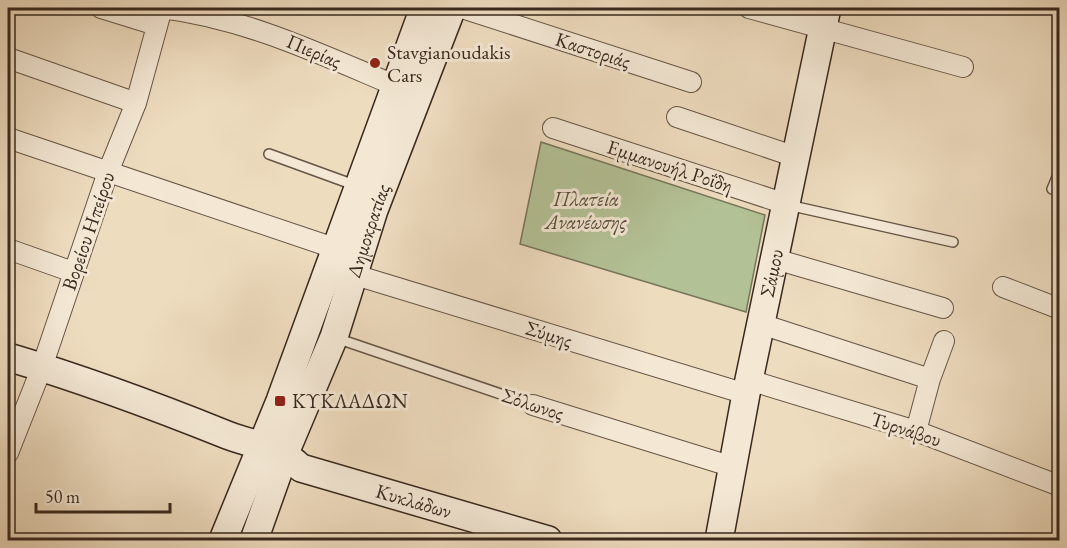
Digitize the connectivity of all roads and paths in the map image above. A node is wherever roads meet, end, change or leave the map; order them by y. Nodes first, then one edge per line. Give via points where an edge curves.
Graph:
1 (101, 8) edge
2 (424, 8) edge
3 (452, 8) edge
4 (462, 8) edge
5 (751, 8) edge
6 (159, 16) edge
7 (825, 18) edge
8 (8, 58) edge
9 (963, 67) dead end
10 (691, 82) dead end
11 (394, 86) junction
12 (136, 104) junction
13 (677, 117) dead end
14 (553, 128) dead end
15 (8, 138) edge
16 (269, 154) dead end
17 (796, 157) junction
18 (1059, 170) edge
19 (108, 172) junction
20 (359, 187) junction
21 (1052, 189) dead end
22 (786, 204) junction
23 (953, 242) dead end
24 (334, 248) junction
25 (8, 249) edge
26 (775, 259) junction
27 (73, 272) junction
28 (352, 274) junction
29 (1003, 287) dead end
30 (943, 308) dead end
31 (1059, 309) edge
32 (760, 324) junction
33 (333, 337) junction
34 (944, 341) dead end
35 (8, 357) edge
36 (42, 367) junction
37 (930, 379) junction
38 (748, 387) junction
39 (533, 405) joint
40 (916, 431) junction
41 (274, 449) junction
42 (8, 453) edge
43 (733, 467) junction
44 (1059, 486) edge
45 (223, 540) edge
46 (254, 540) edge
47 (548, 540) edge
48 (719, 540) edge

1 - 6 street, Πιερίας
2 - 11 main road, Δημοκρατίας
3 - 28 main road, Δημοκρατίας
4 - 10 street, Καστοριάς
5 - 7 street
6 - 11 street, Πιερίας via 227,19 291,41
6 - 12 street, Βορείου Ηπείρου
7 - 9 street
7 - 17 main road, Σάμου
8 - 12 street
11 - 20 main road, Δημοκρατίας
12 - 19 street, Βορείου Ηπείρου
13 - 17 street
14 - 22 street, Εμμανουήλ Ροΐδη
15 - 19 street
16 - 20 lane
17 - 22 main road, Σάμου
18 - 21 lane
19 - 24 street
19 - 27 street, Βορείου Ηπείρου
20 - 24 main road, Δημοκρατίας
22 - 23 lane
22 - 26 main road, Σάμου
24 - 41 main road, Δημοκρατίας
25 - 27 street
26 - 30 street
26 - 32 main road, Σάμου
27 - 36 street, Βορείου Ηπείρου
28 - 33 main road, Δημοκρατίας
28 - 38 street, Σύμης
29 - 31 street
32 - 37 street
32 - 38 main road, Σάμου
33 - 39 lane, Σόλωνος
33 - 41 main road, Δημοκρατίας
34 - 37 street
35 - 36 main road, Κυκλάδων
36 - 41 main road, Κυκλάδων
36 - 42 street, Βορείου Ηπείρου
37 - 40 street
38 - 40 street, Τυρνάβου
38 - 43 main road, Σάμου
39 - 43 street, Σόλωνος
40 - 44 street, Τυρνάβου
41 - 45 main road, Δημοκρατίας
41 - 46 main road, Δημοκρατίας
41 - 47 main road, Κυκλάδων via 301,468
43 - 48 main road, Σάμου

